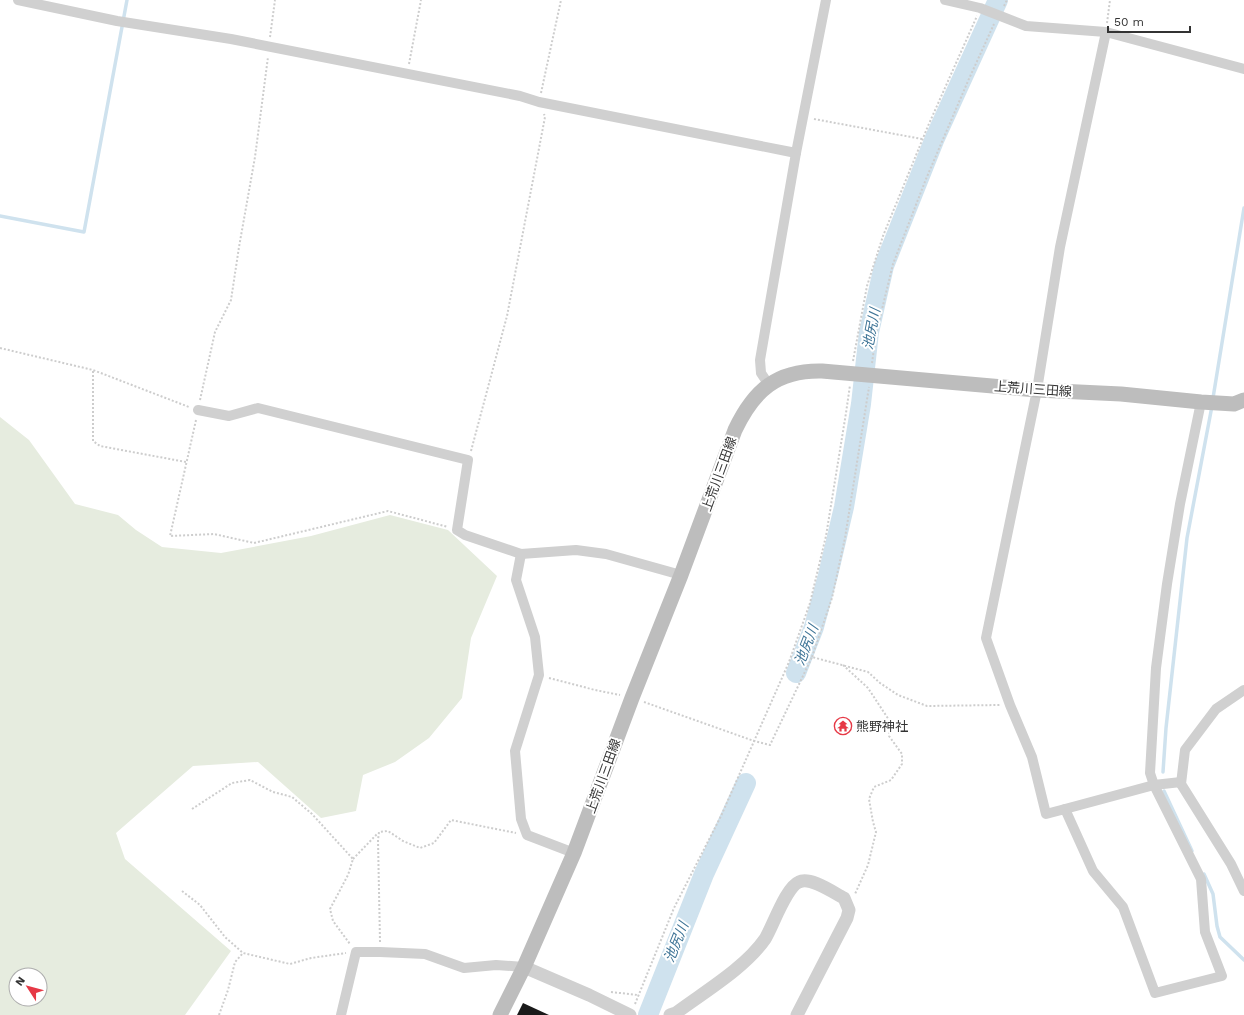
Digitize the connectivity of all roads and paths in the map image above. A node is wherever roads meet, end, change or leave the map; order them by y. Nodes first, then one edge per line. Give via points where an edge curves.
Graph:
1 (18, 0) edge
2 (275, 0) edge
3 (421, 0) edge
4 (561, 0) edge
5 (826, 0) edge
6 (945, 0) edge
7 (1110, 0) edge
8 (982, 4) edge
9 (999, 15) junction
10 (1106, 32) junction
11 (269, 47) junction
12 (1244, 69) edge
13 (407, 74) junction
14 (539, 102) junction
15 (803, 117) junction
16 (922, 139) junction
17 (796, 153) junction
18 (0, 348) edge
19 (93, 370) junction
20 (851, 374) junction
21 (870, 376) junction
22 (769, 385) junction
23 (1037, 390) junction
24 (1244, 400) edge
25 (1201, 402) junction
26 (198, 410) junction
27 (468, 460) junction
28 (186, 462) junction
29 (457, 530) junction
30 (521, 554) junction
31 (681, 575) junction
32 (812, 657) junction
33 (842, 664) junction
34 (539, 675) junction
35 (1244, 690) edge
36 (632, 698) junction
37 (1010, 705) junction
38 (754, 741) junction
39 (1181, 784) junction
40 (1154, 785) junction
41 (1065, 809) junction
42 (192, 810) dead end
43 (379, 832) junction
44 (527, 835) junction
45 (574, 853) junction
46 (353, 859) junction
47 (182, 890) dead end
48 (1244, 891) edge
49 (849, 910) junction
50 (356, 952) junction
51 (380, 952) junction
52 (243, 953) junction
53 (524, 967) junction
54 (632, 1012) edge
55 (219, 1015) edge
56 (341, 1015) edge
57 (500, 1015) edge
58 (670, 1015) edge
59 (796, 1015) edge

1 - 11 street via 123,22
2 - 11 path
3 - 13 path
4 - 14 path
5 - 15 street
6 - 8 street
7 - 10 path
8 - 9 street
8 - 16 path
9 - 10 street via 1026,26
9 - 21 path via 926,179 893,264 876,334
10 - 12 street
10 - 23 street via 1060,247
11 - 13 street
11 - 26 path via 255,157 231,300 215,332
13 - 14 street
14 - 17 street
14 - 27 path via 545,117 508,316
15 - 16 path
15 - 17 street
16 - 20 path via 892,210 867,286
17 - 22 street via 760,360 761,373
18 - 19 path
19 - 26 path
19 - 28 path via 93,441 100,446
20 - 21 main road, 上荒川三田線
20 - 22 main road, 上荒川三田線 via 806,371 786,375
20 - 38 path via 826,536 810,603 789,662
21 - 23 main road, 上荒川三田線
21 - 32 path via 845,538 832,598
22 - 31 main road, 上荒川三田線 via 757,395 744,412 735,430
23 - 25 main road, 上荒川三田線 via 1121,394
23 - 37 street via 986,638
24 - 25 main road, 上荒川三田線 via 1234,404
25 - 40 street via 1180,504 1156,668 1150,773
26 - 27 street via 229,416 258,408
26 - 28 path
27 - 29 street
28 - 29 path via 170,536 214,534 254,543 388,511
29 - 30 street
30 - 31 street via 576,550 606,554
30 - 34 street via 516,580 535,637
31 - 36 main road, 上荒川三田線
32 - 33 path
32 - 38 path via 770,745
33 - 37 path via 868,672 898,695 927,706
33 - 49 path via 868,688 889,720 889,736 902,754 902,764 891,780 874,787 869,799 876,832 868,865
34 - 36 path
34 - 44 street via 514,752 521,819
35 - 39 street via 1216,709 1185,750
36 - 38 path
36 - 45 main road, 上荒川三田線
37 - 41 street via 1032,757 1046,814
38 - 54 path via 721,816 674,908
39 - 40 street
39 - 48 street via 1231,864
40 - 41 street
40 - 41 street via 1201,878 1205,932 1222,976 1155,993 1123,907 1093,871
42 - 46 path via 232,783 250,780 272,792 292,797 312,814
43 - 44 path via 388,831 420,848 434,843 451,820
43 - 46 path
43 - 51 path
44 - 45 street
45 - 53 main road, 上荒川三田線
46 - 50 path via 348,875 330,909 334,921
47 - 52 path via 200,905 225,937
49 - 58 street via 844,898 813,882 800,881 790,891 766,938 746,961
49 - 59 street
50 - 51 street
50 - 52 path via 310,958 290,964
50 - 56 street
51 - 53 street via 425,954 464,968 496,965
52 - 55 path via 235,962
53 - 54 street
53 - 57 main road, 上荒川三田線

